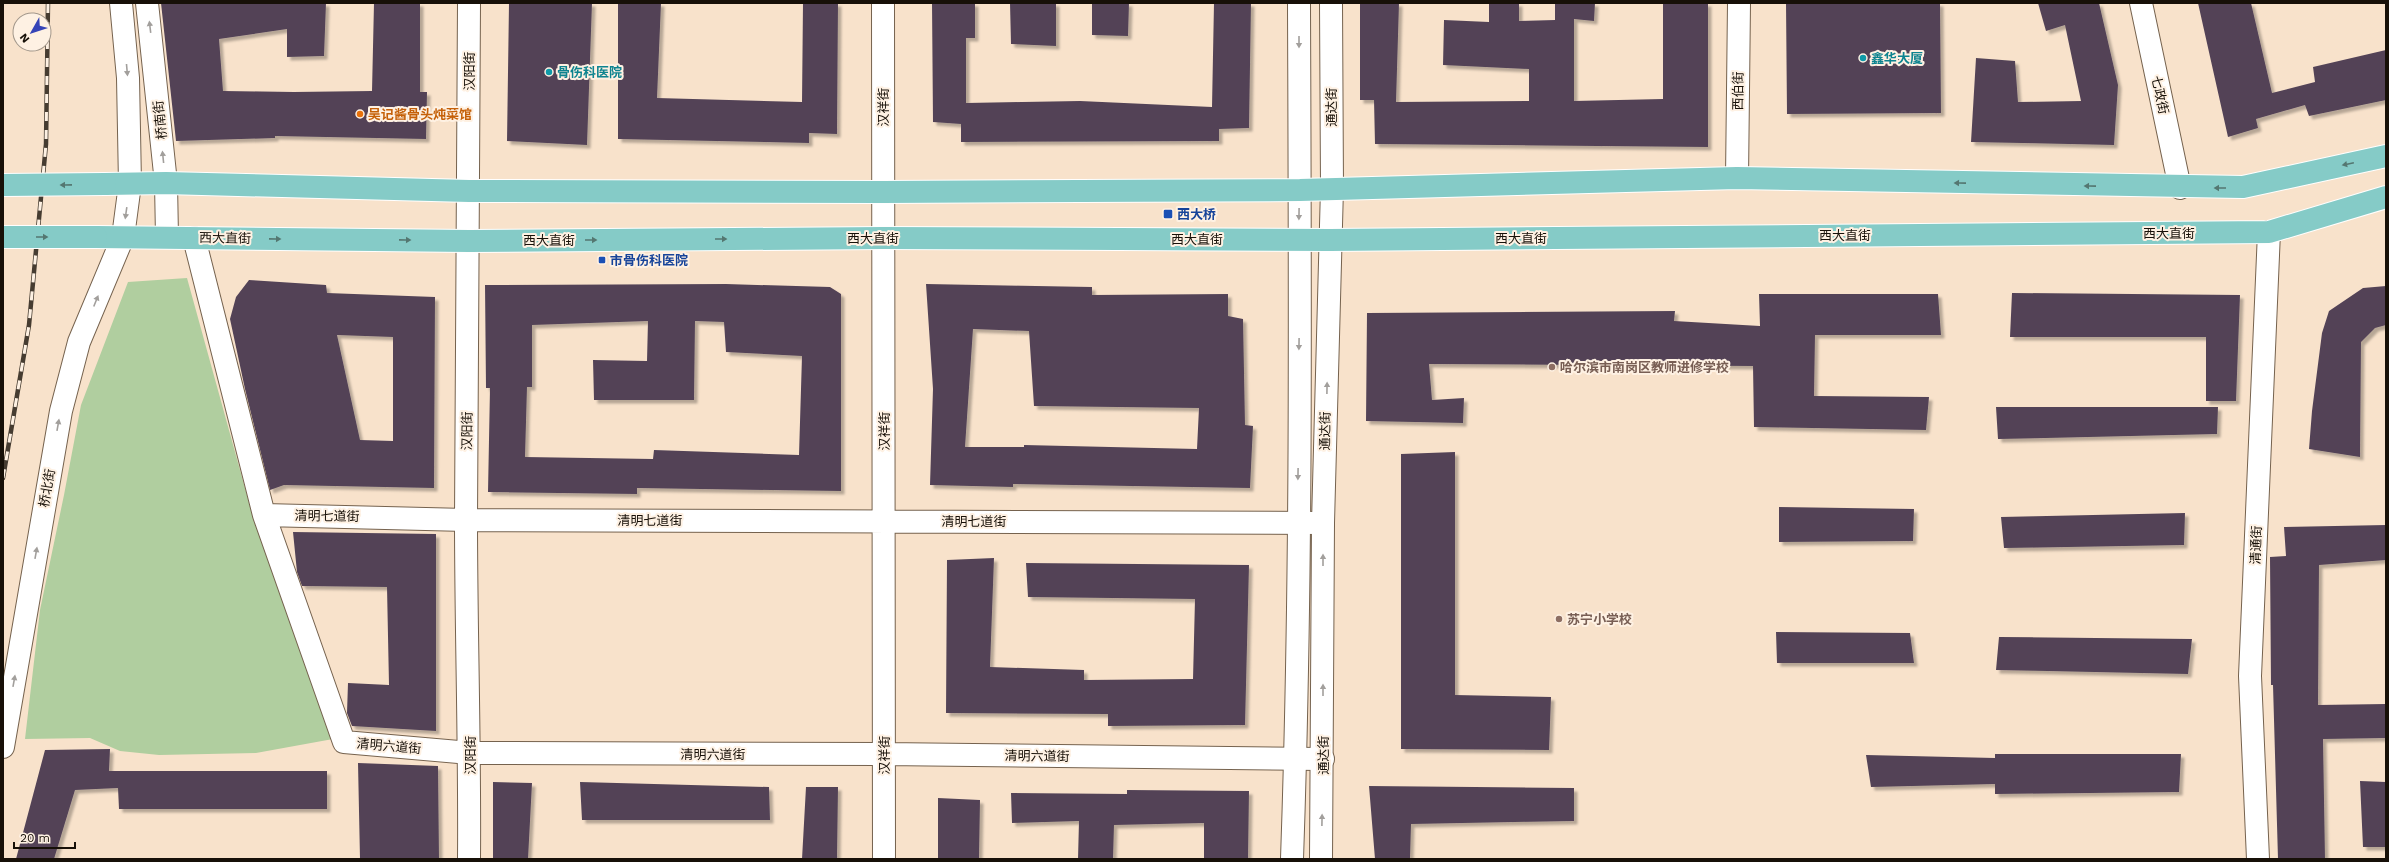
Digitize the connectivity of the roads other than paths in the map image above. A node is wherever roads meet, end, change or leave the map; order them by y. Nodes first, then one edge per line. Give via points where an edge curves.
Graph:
1 (121, 3) edge
2 (147, 3) edge
3 (469, 3) edge
4 (883, 3) edge
5 (1299, 3) edge
6 (1331, 3) edge
7 (1738, 3) edge
8 (2141, 3) edge
9 (2386, 156) edge
10 (1737, 178) junction
11 (130, 184) junction
12 (166, 184) junction
13 (3, 185) edge
14 (1332, 188) junction
15 (2180, 188) junction
16 (1300, 190) junction
17 (469, 191) junction
18 (883, 192) junction
19 (2386, 197) edge
20 (2269, 232) junction
21 (3, 237) edge
22 (122, 237) junction
23 (167, 238) junction
24 (194, 238) junction
25 (883, 238) junction
26 (1299, 240) junction
27 (1330, 240) junction
28 (469, 241) junction
29 (264, 515) junction
30 (466, 520) junction
31 (884, 521) junction
32 (1297, 522) junction
33 (1323, 523) junction
34 (3, 748) edge
35 (470, 753) junction
36 (884, 754) junction
37 (1295, 759) junction
38 (1323, 759) junction
39 (469, 859) edge
40 (884, 859) edge
41 (1292, 859) edge
42 (1322, 859) edge
43 (2258, 859) edge

1 -> 11 street via 128,78
12 -> 2 street, 桥南街
3 - 17 street, 汉阳街
4 - 18 street, 汉祥街
5 -> 16 street, 通达街
6 - 14 street, 通达街
7 - 10 street, 西伯街
8 - 15 street, 七政街
9 -> 15 main road via 2243,187
10 - 14 main road
15 -> 10 main road
11 - 12 main road
11 -> 13 main road, bridge
11 -> 22 street
12 - 17 main road
12 - 23 street, 桥南街
14 - 16 main road
14 - 27 street, 通达街
16 - 18 main road
16 -> 26 street, 通达街
17 - 18 main road
17 - 28 street, 汉阳街
18 - 25 street, 汉祥街
19 - 20 main road, 西大直街
20 - 27 main road, 西大直街
20 - 43 street, 清通街 via 2250,676
21 -> 22 main road, 西大直街, bridge
22 - 23 main road, 西大直街
34 -> 22 street, 桥北街 via 61,411 79,342
23 - 24 main road, 西大直街
24 -> 28 main road, 西大直街
24 - 29 street
25 - 26 main road, 西大直街
28 -> 25 main road, 西大直街
25 - 31 street, 汉祥街
26 - 27 main road, 西大直街
26 -> 32 street, 通达街
33 -> 27 street, 通达街
28 - 30 street, 汉阳街
29 - 30 street, 清明七道街
29 - 35 street, 清明六道街 via 344,742
30 - 31 street, 清明七道街
30 - 35 street, 汉阳街
31 - 32 street, 清明七道街
31 - 36 street, 汉祥街
32 - 33 street, 清明七道街
32 - 37 street, 通达街
38 -> 33 street, 通达街
35 - 36 street, 清明六道街
35 - 39 street, 汉阳街
36 - 37 street, 清明六道街
36 - 40 street, 汉祥街
37 - 38 street, 清明六道街
37 - 41 street, 通达街
42 -> 38 street, 通达街

